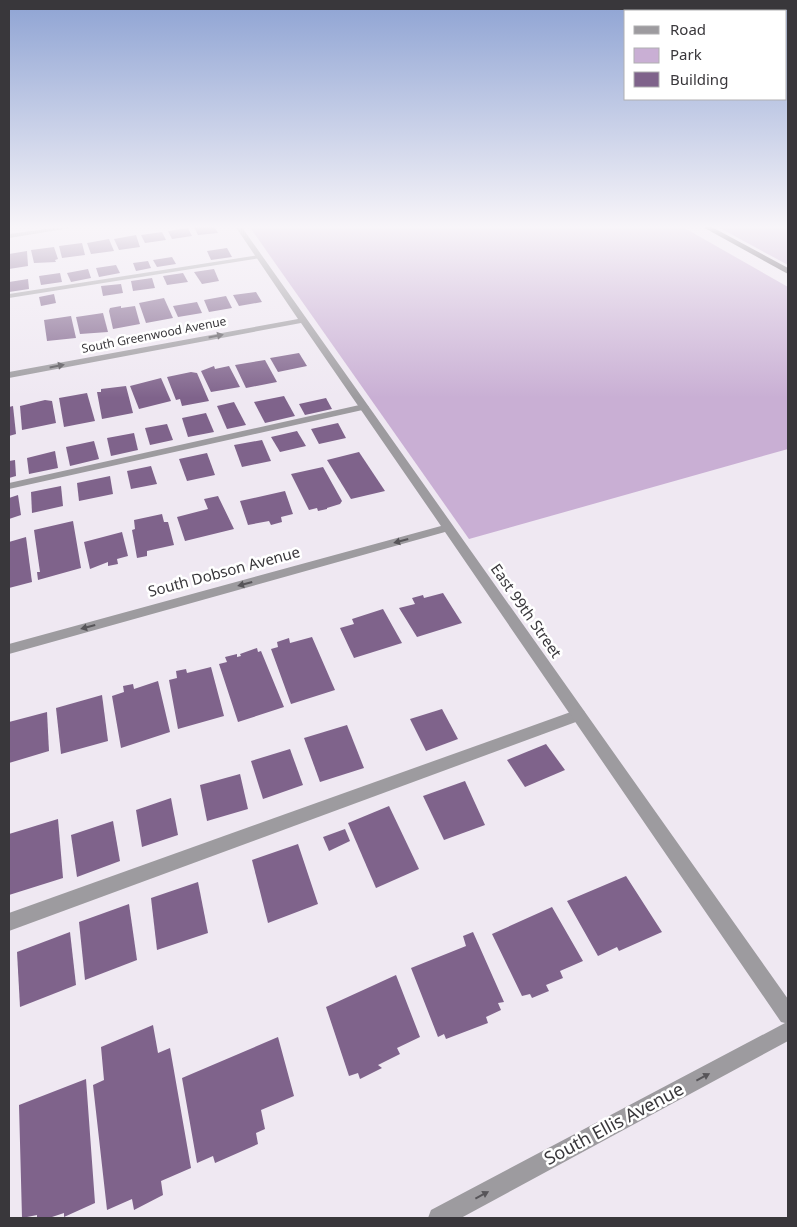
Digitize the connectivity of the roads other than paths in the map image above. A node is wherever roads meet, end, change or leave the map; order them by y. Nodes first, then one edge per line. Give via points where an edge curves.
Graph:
1 (89, 283) edge
2 (279, 283) edge
3 (9, 296) edge
4 (304, 320) junction
5 (9, 375) edge
6 (364, 407) junction
7 (9, 486) edge
8 (448, 528) junction
9 (9, 648) edge
10 (579, 715) junction
11 (9, 922) edge
12 (788, 1015) edge
13 (788, 1031) edge
14 (440, 1218) edge

1 - 3 street
2 - 4 street, East 99th Street
5 -> 4 street, South Greenwood Avenue
4 - 6 street, East 99th Street
6 - 7 street
6 - 8 street, East 99th Street
8 -> 9 street, South Dobson Avenue
8 - 10 street, East 99th Street
10 - 11 street
10 - 12 street, East 99th Street
14 -> 13 street, South Ellis Avenue

